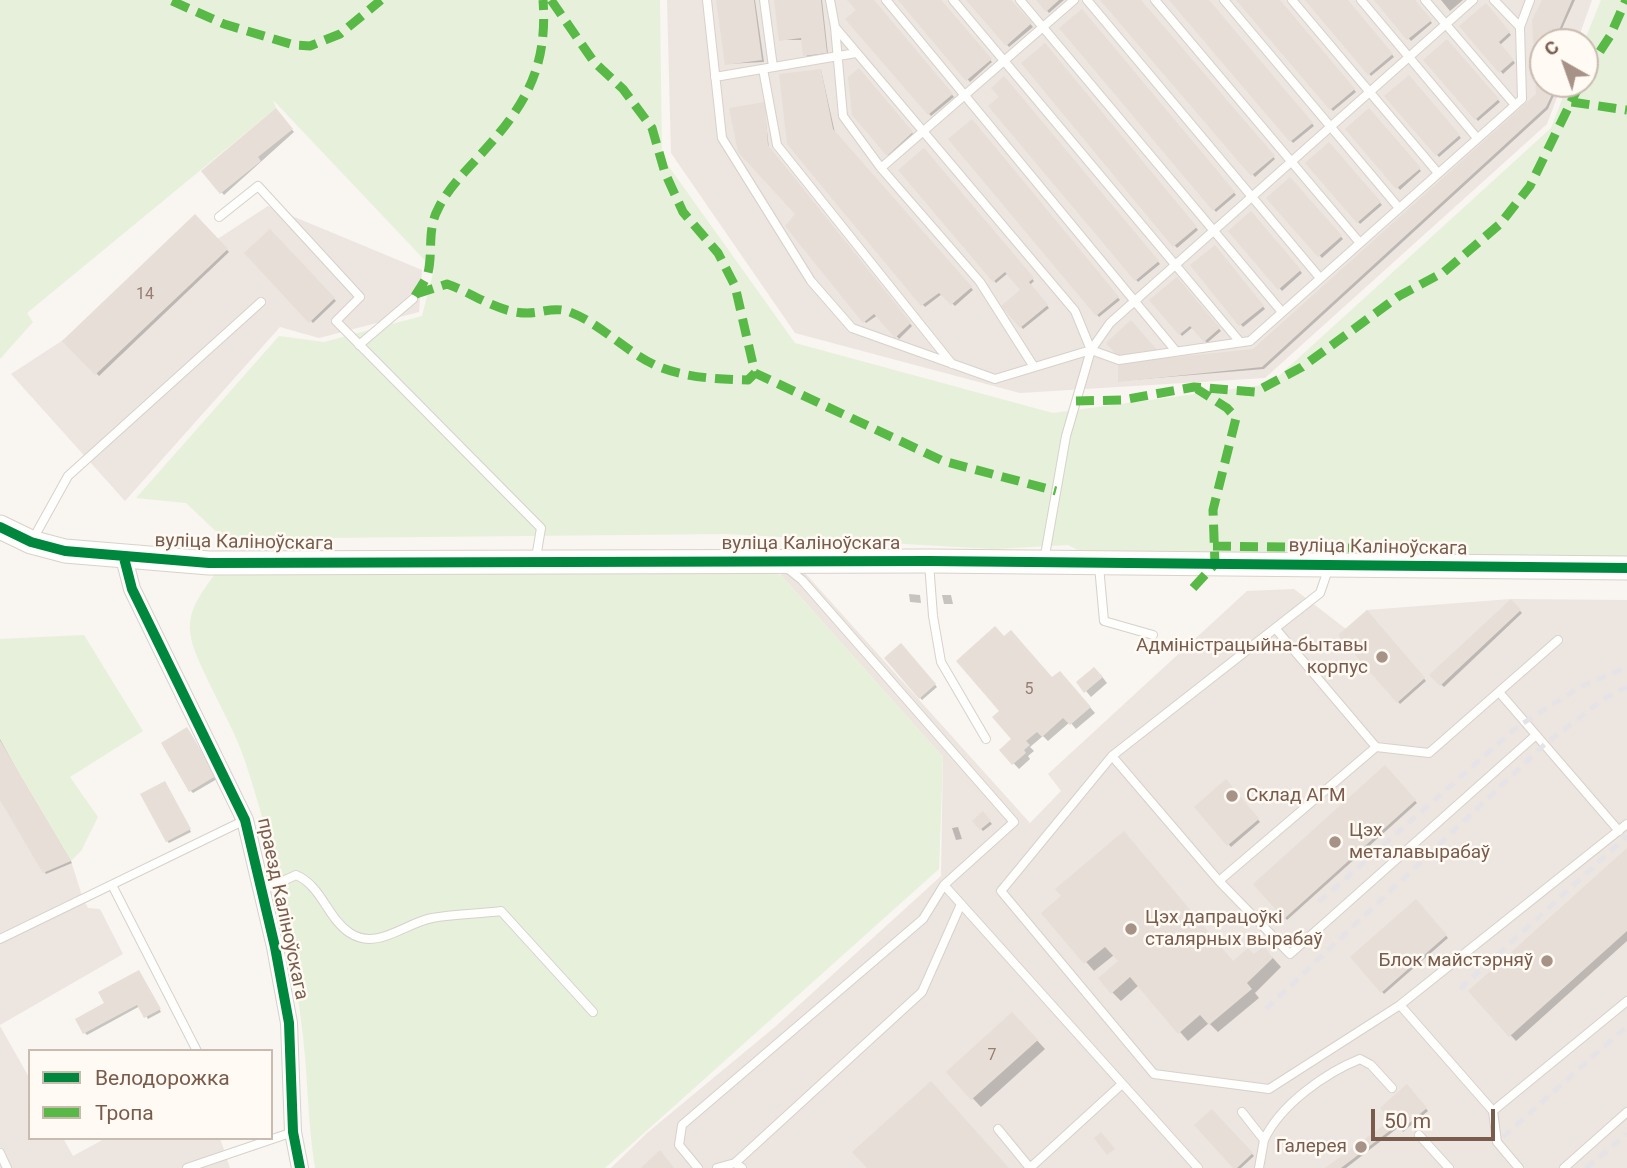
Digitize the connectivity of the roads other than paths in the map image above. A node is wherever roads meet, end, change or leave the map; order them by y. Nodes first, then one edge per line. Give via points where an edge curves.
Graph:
1 (707, 0) edge
2 (764, 0) edge
3 (830, 0) edge
4 (886, 0) edge
5 (953, 0) edge
6 (1020, 0) edge
7 (1074, 0) edge
8 (1087, 0) edge
9 (1155, 0) edge
10 (1224, 0) edge
11 (1292, 0) edge
12 (1361, 0) edge
13 (1425, 0) edge
14 (1473, 0) edge
15 (1494, 0) edge
16 (1530, 0) edge
17 (1445, 24) junction
18 (835, 27) junction
19 (1043, 27) junction
20 (1520, 27) junction
21 (856, 52) junction
22 (837, 56) junction
23 (1408, 57) junction
24 (1004, 62) junction
25 (773, 67) junction
26 (763, 69) junction
27 (715, 77) junction
28 (1369, 92) junction
29 (965, 96) junction
30 (1515, 104) junction
31 (1330, 127) junction
32 (925, 131) junction
33 (1477, 138) junction
34 (1291, 162) junction
35 (881, 167) junction
36 (1438, 173) junction
37 (1251, 197) junction
38 (1399, 208) junction
39 (219, 217) dead end
40 (1214, 230) junction
41 (1360, 243) junction
42 (1175, 265) junction
43 (1320, 278) junction
44 (413, 299) dead end
45 (1135, 301) junction
46 (261, 302) dead end
47 (1282, 312) junction
48 (1240, 342) junction
49 (359, 345) junction
50 (1091, 350) junction
51 (1175, 351) junction
52 (953, 364) junction
53 (1034, 368) junction
54 (0, 527) edge
55 (31, 542) junction
56 (124, 558) junction
57 (535, 561) junction
58 (929, 561) junction
59 (779, 562) junction
60 (1043, 564) junction
61 (1099, 564) junction
62 (1330, 564) junction
63 (1627, 568) edge
64 (1275, 628) junction
65 (1153, 635) dead end
66 (1558, 640) dead end
67 (1499, 692) junction
68 (1536, 735) junction
69 (986, 739) dead end
70 (1376, 747) junction
71 (1112, 755) junction
72 (245, 820) junction
73 (1627, 824) edge
74 (1619, 831) junction
75 (1219, 881) junction
76 (112, 885) junction
77 (944, 885) junction
78 (263, 890) junction
79 (961, 904) junction
80 (0, 939) edge
81 (1627, 1001) edge
82 (1399, 1005) junction
83 (593, 1012) dead end
84 (196, 1049) edge
85 (1122, 1084) junction
86 (1392, 1088) dead end
87 (1493, 1111) junction
88 (1242, 1112) dead end
89 (1627, 1112) edge
90 (998, 1129) dead end
91 (293, 1132) junction
92 (1419, 1135) dead end
93 (273, 1139) edge
94 (269, 1140) edge
95 (1264, 1140) junction
96 (0, 1153) edge
97 (739, 1165) edge
98 (7, 1168) edge
99 (187, 1168) edge
100 (300, 1168) edge
101 (698, 1168) edge
102 (717, 1168) edge
103 (1198, 1168) edge
104 (1259, 1168) edge
105 (1449, 1168) edge
106 (1519, 1168) edge
107 (1564, 1168) edge

1 - 27 lane
2 - 25 lane
3 - 18 lane
4 - 29 lane
5 - 24 lane
6 - 19 lane
7 - 19 lane
8 - 37 lane
9 - 34 lane
10 - 31 lane
11 - 28 lane
12 - 23 lane
13 - 17 lane
14 - 17 lane
15 - 20 lane
16 - 20 lane
17 - 23 lane
17 - 30 lane
18 - 21 lane
18 - 22 lane
19 - 24 lane
19 - 40 lane
20 - 30 lane via 1521,99
21 - 22 lane
21 - 32 lane
22 - 25 lane
22 - 35 lane via 843,116
23 - 28 lane
23 - 33 lane
24 - 29 lane
24 - 42 lane
25 - 26 lane
26 - 27 lane
26 - 52 lane via 777,145
27 - 52 lane via 722,138 811,281 852,328
28 - 31 lane
28 - 36 lane
29 - 32 lane
29 - 45 lane
30 - 33 lane
31 - 34 lane
31 - 38 lane
32 - 35 lane
32 - 50 lane via 1075,311
33 - 36 lane
34 - 37 lane
34 - 41 lane
35 - 53 lane via 980,282
36 - 38 lane
37 - 40 lane
37 - 43 lane
38 - 41 lane
39 - 49 lane via 258,186 360,297 336,321
40 - 42 lane
40 - 47 lane
41 - 43 lane
42 - 45 lane
42 - 48 lane
43 - 47 lane
44 - 49 lane
45 - 50 lane via 1110,323
45 - 51 lane
46 - 55 lane via 68,476
47 - 48 lane via 1250,341
48 - 51 lane
49 - 57 lane via 541,528
50 - 51 lane via 1119,360
50 - 53 lane
50 - 60 lane via 1066,436
52 - 53 lane via 995,379
54 - 55 street, вуліца Каліноўскага
55 - 56 street, вуліца Каліноўскага
56 - 57 street, вуліца Каліноўскага via 209,563
56 - 72 street, праезд Каліноўскага via 132,589
57 - 59 street, вуліца Каліноўскага
58 - 59 street, вуліца Каліноўскага
58 - 60 street, вуліца Каліноўскага
58 - 69 lane via 941,662
59 - 77 lane via 802,580 1014,822
60 - 61 street, вуліца Каліноўскага
61 - 62 street, вуліца Каліноўскага
61 - 65 lane via 1104,621
62 - 63 street, вуліца Каліноўскага
62 - 64 lane via 1320,593
64 - 70 lane
64 - 71 lane
66 - 67 lane
67 - 68 lane
67 - 70 lane via 1429,753
68 - 74 lane
68 - 75 lane via 1290,954
70 - 75 lane
71 - 75 lane
71 - 82 lane via 1001,891 1154,1074 1269,1089
72 - 76 lane
72 - 78 street, праезд Каліноўскага
73 - 74 lane
74 - 82 lane
76 - 80 lane
76 - 84 lane
77 - 79 lane
77 - 101 lane via 923,919 682,1125 679,1146
78 - 83 lane via 296,876 307,880 337,922 359,938 373,939 430,918 501,911
78 - 91 street, праезд Каліноўскага via 289,1023
79 - 85 lane
79 - 97 lane via 922,992
81 - 87 lane
82 - 87 lane
85 - 90 lane via 1030,1168
85 - 103 lane
86 - 95 lane via 1371,1065 1360,1059 1352,1062 1290,1105
87 - 106 lane via 1497,1142
88 - 95 lane
89 - 107 lane
91 - 93 lane
91 - 100 street, праезд Каліноўскага
92 - 105 lane
94 - 99 lane
95 - 104 lane
96 - 98 lane
97 - 102 lane

